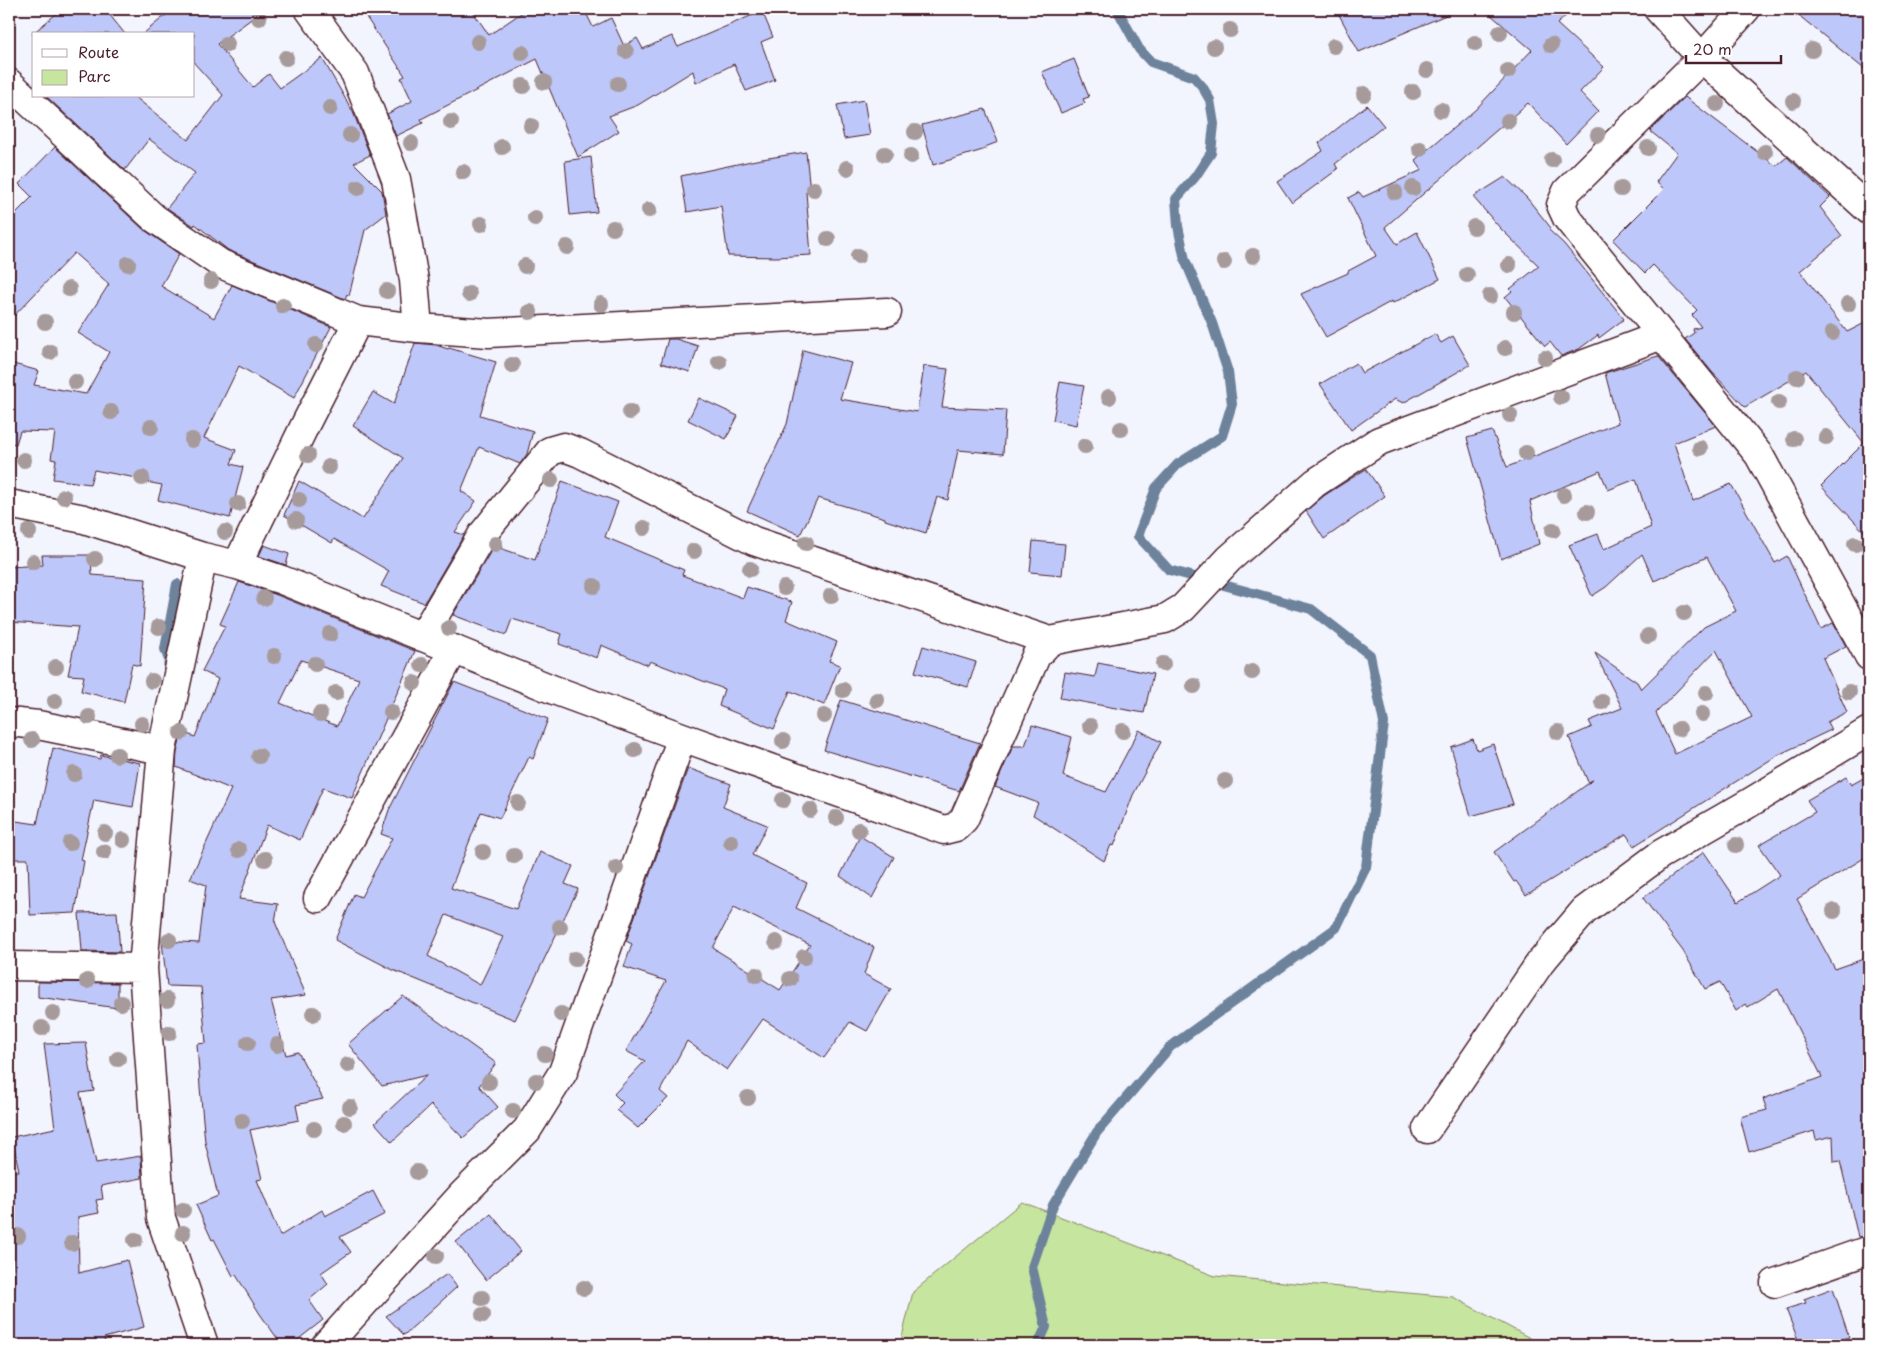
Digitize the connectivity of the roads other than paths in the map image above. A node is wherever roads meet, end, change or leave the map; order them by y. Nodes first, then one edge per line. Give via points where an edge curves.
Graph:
1 (309, 9) edge
2 (1658, 9) edge
3 (1746, 9) edge
4 (1702, 58) junction
5 (9, 83) edge
6 (1869, 210) edge
7 (887, 312) dead end
8 (358, 321) junction
9 (418, 328) junction
10 (1662, 335) junction
11 (9, 504) edge
12 (203, 558) junction
13 (238, 566) junction
14 (422, 637) junction
15 (1050, 641) junction
16 (454, 649) junction
17 (1869, 656) edge
18 (9, 722) edge
19 (1869, 731) edge
20 (682, 738) junction
21 (162, 750) junction
22 (318, 898) dead end
23 (9, 966) edge
24 (143, 968) junction
25 (1427, 1129) dead end
26 (1869, 1250) edge
27 (1775, 1283) dead end
28 (204, 1345) edge
29 (326, 1345) edge

1 - 9 street via 355,74 396,179 414,280
2 - 4 street
3 - 4 street
4 - 6 street
4 - 10 street via 1567,191 1562,205 1567,218
5 - 8 street via 154,218 221,264
7 - 9 street via 489,333
8 - 9 street
8 - 13 street
10 - 15 street via 1379,442 1315,484 1229,559 1183,608 1165,618
10 - 17 street via 1759,455
11 - 12 street via 84,519
12 - 13 street
12 - 21 street
13 - 14 street via 282,580
14 - 15 street via 482,535 550,452 564,447 754,541
14 - 16 street
15 - 20 street via 1036,656 964,819 956,827 944,830
16 - 20 street
16 - 22 street
18 - 21 street
19 - 25 street via 1661,854 1584,911 1540,963
20 - 29 street via 563,1072 526,1130 463,1194
21 - 24 street
23 - 24 street
24 - 28 street via 161,1218
26 - 27 street

